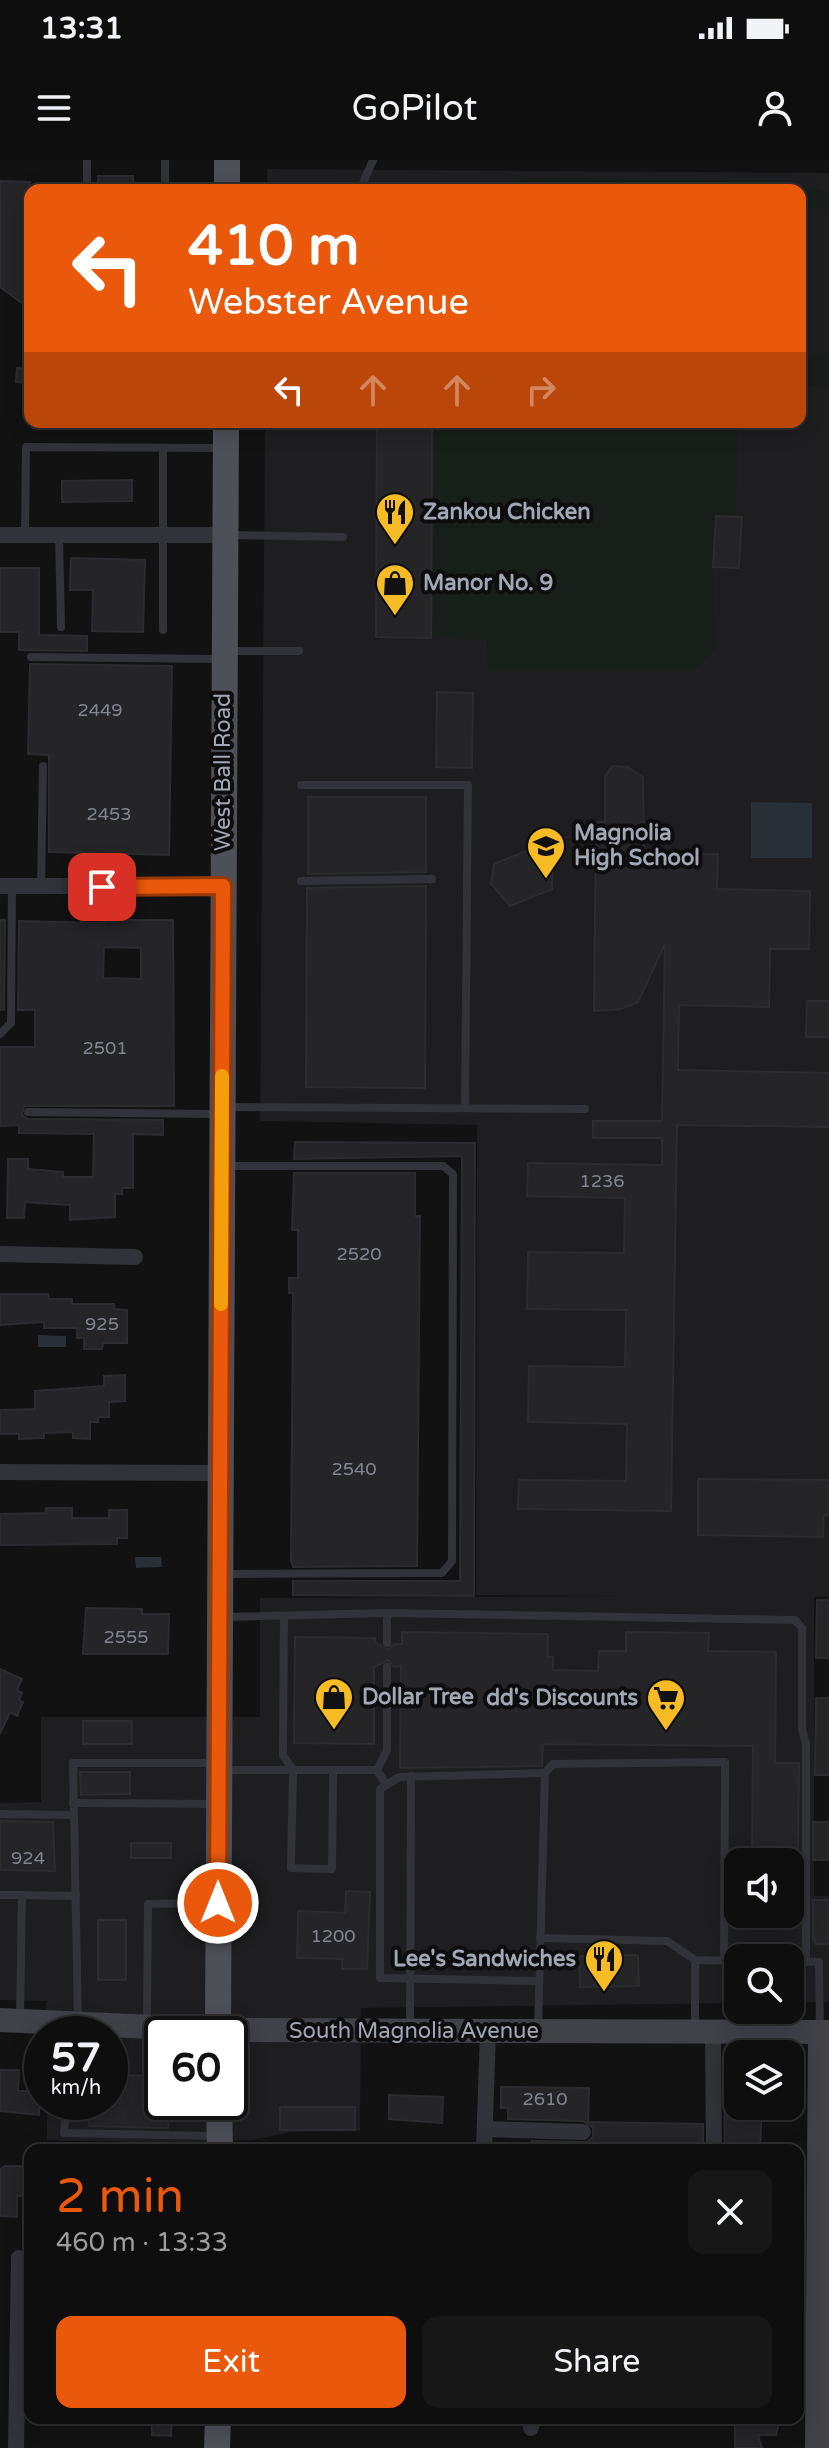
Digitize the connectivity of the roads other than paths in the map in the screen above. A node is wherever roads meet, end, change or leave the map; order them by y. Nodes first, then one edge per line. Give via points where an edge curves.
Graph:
1 (87, 160) edge
2 (165, 160) edge
3 (227, 160) edge
4 (373, 160) edge
5 (87, 184) edge
6 (165, 184) edge
7 (227, 184) edge
8 (363, 184) edge
9 (226, 428) edge
10 (163, 448) junction
11 (225, 448) junction
12 (25, 534) junction
13 (59, 534) junction
14 (0, 535) edge
15 (162, 535) junction
16 (225, 535) junction
17 (343, 537) dead end
18 (61, 627) dead end
19 (163, 630) dead end
20 (299, 651) dead end
21 (224, 655) junction
22 (31, 657) dead end
23 (43, 766) dead end
24 (301, 785) dead end
25 (432, 879) dead end
26 (301, 881) dead end
27 (6, 886) edge
28 (223, 886) junction
29 (41, 887) junction
30 (0, 1034) edge
31 (465, 1108) junction
32 (585, 1109) dead end
33 (222, 1111) junction
34 (28, 1112) dead end
35 (222, 1167) junction
36 (0, 1254) edge
37 (135, 1257) dead end
38 (0, 1472) edge
39 (220, 1473) junction
40 (220, 1574) junction
41 (387, 1613) junction
42 (284, 1616) junction
43 (220, 1617) junction
44 (387, 1643) dead end
45 (387, 1667) dead end
46 (219, 1766) junction
47 (293, 1770) junction
48 (333, 1770) junction
49 (377, 1770) junction
50 (545, 1773) junction
51 (411, 1776) junction
52 (386, 1785) junction
53 (73, 1803) junction
54 (219, 1804) junction
55 (0, 1814) edge
56 (73, 1815) junction
57 (0, 1895) edge
58 (22, 1895) junction
59 (76, 1896) junction
60 (218, 1903) junction
61 (540, 1938) junction
62 (724, 1944) edge
63 (695, 1960) junction
64 (724, 1961) edge
65 (806, 1962) joint
66 (411, 1979) junction
67 (539, 1981) junction
68 (78, 2016) edge
69 (147, 2016) edge
70 (218, 2016) edge
71 (10, 2020) edge
72 (410, 2030) junction
73 (488, 2031) junction
74 (538, 2031) junction
75 (248, 2032) edge
76 (704, 2032) junction
77 (825, 2032) edge
78 (65, 2120) edge
79 (219, 2120) edge
80 (485, 2129) junction
81 (583, 2132) dead end
82 (220, 2143) edge
83 (484, 2144) edge
84 (713, 2144) edge
85 (0, 2258) edge
86 (24, 2258) edge
87 (24, 2279) edge
88 (218, 2424) edge
89 (16, 2448) edge
90 (217, 2448) edge
91 (817, 2448) edge

1 - 5 lane
2 - 6 lane
3 - 7 main road
4 - 8 lane
9 - 11 main road, West Ball Road
10 - 11 lane
10 - 12 lane via 26,447
10 - 15 lane
11 - 16 main road, West Ball Road
12 - 13 street
12 - 14 street
13 - 15 street
13 - 18 lane
15 - 16 street
15 - 19 lane
16 - 17 lane
16 - 21 main road, West Ball Road
20 - 21 lane
21 - 22 lane
21 - 28 main road, West Ball Road
23 - 29 lane
24 - 31 lane via 468,785
25 - 26 lane
27 - 29 street
27 - 30 lane via 11,1023
28 - 29 street
28 - 33 main road, West Ball Road
31 - 32 lane
31 - 33 lane
33 - 34 lane
33 - 35 main road, West Ball Road
35 - 39 main road, West Ball Road
35 - 40 lane via 443,1166 453,1174 452,1561 442,1573
36 - 37 street
38 - 39 street
39 - 40 main road, West Ball Road
40 - 43 main road, West Ball Road
41 - 42 lane
41 - 44 lane
41 - 65 lane via 795,1620 802,1628 806,1744
42 - 43 lane
42 - 47 lane via 283,1755
43 - 46 main road, West Ball Road
45 - 49 lane via 387,1750
46 - 47 lane
46 - 53 lane via 73,1763
46 - 54 main road, West Ball Road
47 - 48 lane
47 - 48 lane via 291,1868 332,1869
48 - 49 lane
49 - 52 lane
50 - 51 lane
50 - 61 lane
50 - 62 lane via 553,1764 725,1762
51 - 52 lane
51 - 66 lane
52 - 66 lane via 380,1789 380,1978
53 - 54 lane
53 - 56 lane
54 - 60 main road, West Ball Road
55 - 56 lane
56 - 59 lane
57 - 58 lane
58 - 59 lane
58 - 71 lane
59 - 68 lane
60 - 69 lane via 148,1904
60 - 70 main road, West Ball Road
61 - 63 lane via 667,1941
61 - 67 lane
63 - 64 lane
63 - 76 lane
65 - 77 lane via 819,1962
66 - 67 lane
66 - 72 lane
67 - 74 lane
72 - 73 main road, South Magnolia Avenue
72 - 75 main road, South Magnolia Avenue
73 - 74 main road, South Magnolia Avenue
73 - 80 street
74 - 76 main road, South Magnolia Avenue
76 - 77 main road, South Magnolia Avenue
76 - 84 street
77 - 91 main road
78 - 82 lane via 64,2133
79 - 82 main road
80 - 81 street
80 - 83 street
85 - 86 street
87 - 89 street
88 - 90 main road

